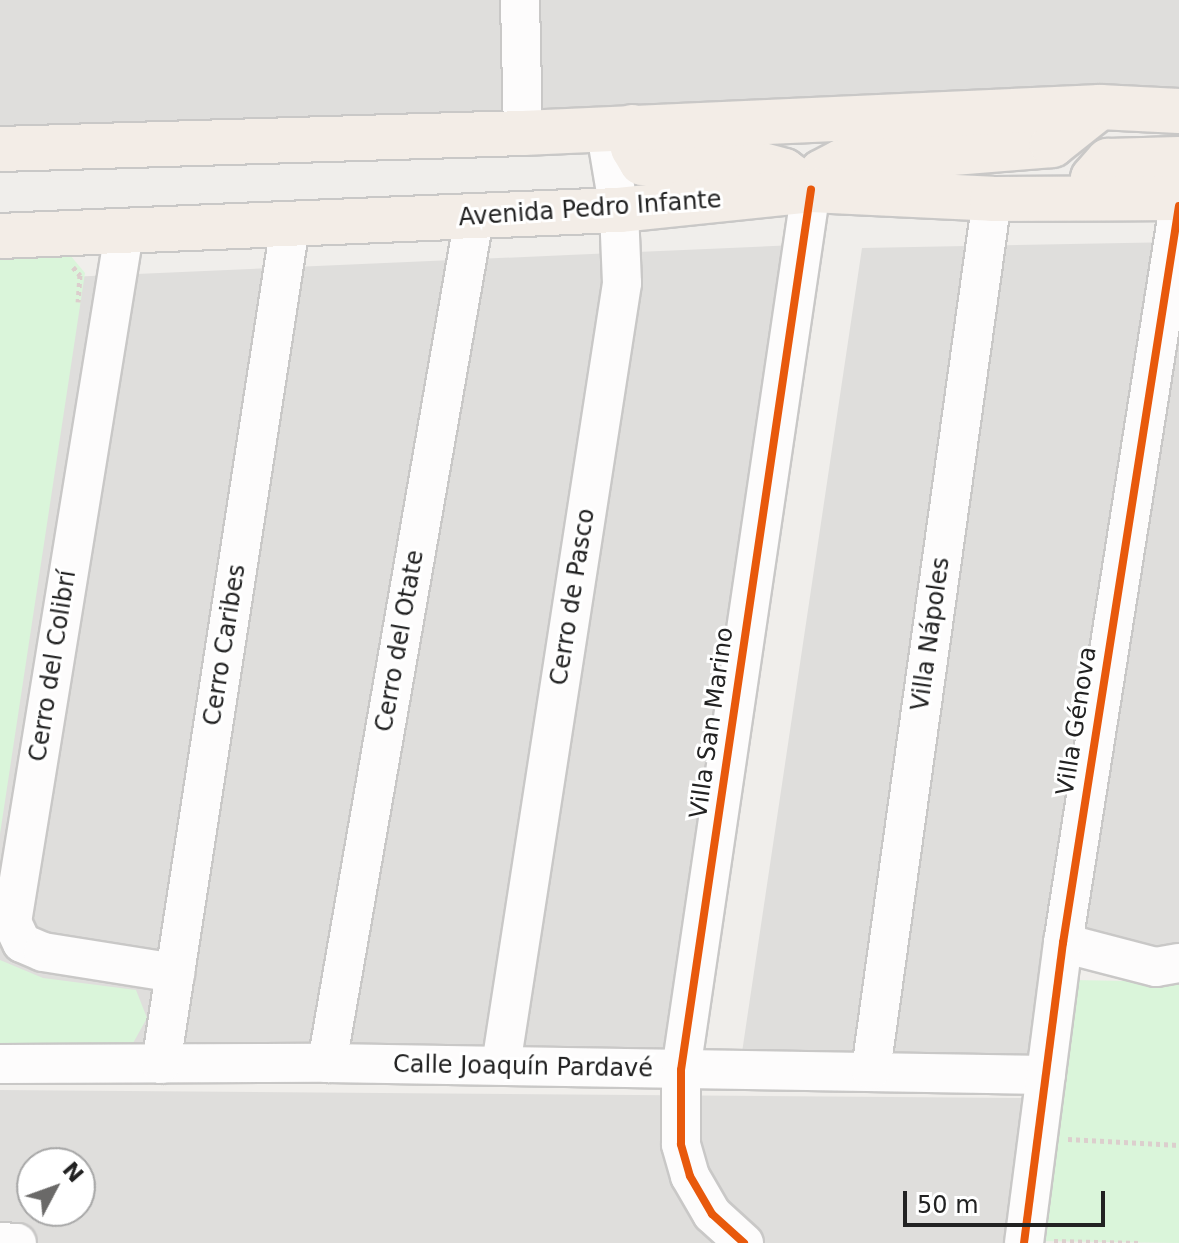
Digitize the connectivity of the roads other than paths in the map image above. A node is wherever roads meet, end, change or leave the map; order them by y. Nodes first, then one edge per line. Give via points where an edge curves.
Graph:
1 (520, 0) edge
2 (1100, 107) junction
3 (1179, 111) edge
4 (619, 127) junction
5 (523, 133) junction
6 (0, 149) edge
7 (1179, 159) edge
8 (811, 190) junction
9 (1091, 195) junction
10 (1179, 198) edge
11 (992, 199) junction
12 (1179, 206) edge
13 (619, 210) junction
14 (474, 218) junction
15 (290, 226) junction
16 (124, 233) junction
17 (0, 236) edge
18 (1063, 943) junction
19 (1179, 963) edge
20 (175, 973) junction
21 (327, 1063) junction
22 (0, 1064) edge
23 (161, 1064) junction
24 (501, 1065) junction
25 (681, 1070) junction
26 (871, 1070) junction
27 (1046, 1075) junction
28 (0, 1242) edge
29 (17, 1243) edge
30 (744, 1243) edge
31 (1024, 1243) edge

1 - 5 street
2 - 3 main road
2 - 4 main road
2 - 8 main road via 1052,145 841,162 822,172
4 - 5 main road
4 - 8 main road via 642,163 755,163 784,171
4 - 13 street, Cerro de Pasco
5 - 6 main road
7 - 9 main road via 1108,161 1093,178
8 - 11 main road, Avenida Pedro Infante
8 - 13 main road, Avenida Pedro Infante
8 - 25 street, Villa San Marino
9 - 10 main road, Avenida Pedro Infante
9 - 11 main road, Avenida Pedro Infante
11 - 26 street, Villa Nápoles
12 - 18 street, Villa Génova
13 - 14 main road, Avenida Pedro Infante
13 - 24 street, Cerro de Pasco via 622,283
14 - 15 main road, Avenida Pedro Infante
14 - 21 street, Cerro del Otate
15 - 16 main road, Avenida Pedro Infante
15 - 20 street, Cerro Caribes
16 - 17 main road, Avenida Pedro Infante
16 - 20 street, Cerro del Colibrí via 12,922 22,943 43,952
18 - 19 street via 1156,967
18 - 27 street, Villa Génova
20 - 23 street, Cerro Caribes
21 - 23 street, Calle Joaquín Pardavé
21 - 24 street, Calle Joaquín Pardavé
22 - 23 street, Calle Joaquín Pardavé
24 - 25 street, Calle Joaquín Pardavé
25 - 26 street, Calle Joaquín Pardavé
25 - 30 street, Villa San Marino via 681,1144 690,1176 712,1214
26 - 27 street, Calle Joaquín Pardavé
27 - 31 street, Villa Génova
28 - 29 street

